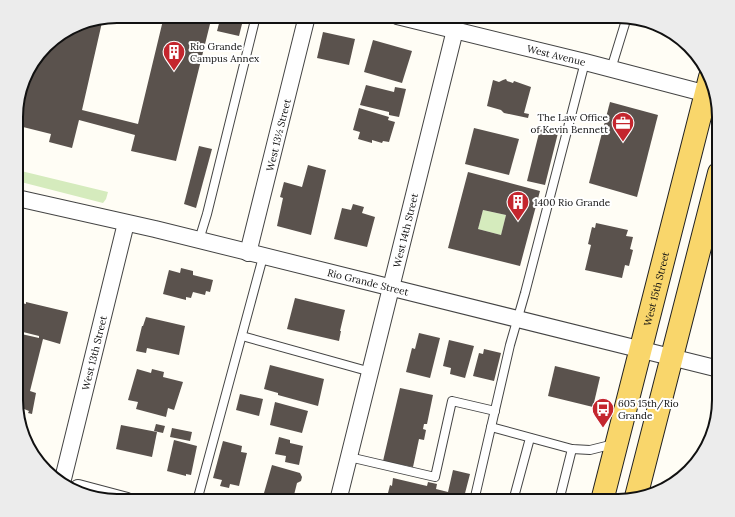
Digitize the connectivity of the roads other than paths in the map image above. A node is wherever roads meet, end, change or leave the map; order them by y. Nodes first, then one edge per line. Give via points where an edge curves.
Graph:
1 (254, 23) edge
2 (306, 23) edge
3 (426, 23) edge
4 (625, 23) edge
5 (455, 30) junction
6 (585, 62) junction
7 (611, 69) junction
8 (707, 88) edge
9 (709, 93) edge
10 (23, 199) edge
11 (712, 212) edge
12 (126, 223) junction
13 (199, 240) junction
14 (256, 255) junction
15 (392, 288) junction
16 (517, 320) junction
17 (242, 336) junction
18 (640, 349) junction
19 (672, 357) junction
20 (712, 367) edge
21 (371, 372) junction
22 (495, 410) junction
23 (491, 427) junction
24 (530, 438) junction
25 (617, 443) junction
26 (572, 449) junction
27 (349, 456) junction
28 (63, 477) edge
29 (637, 492) edge
30 (198, 494) edge
31 (340, 494) edge
32 (476, 494) edge
33 (515, 494) edge
34 (561, 494) edge
35 (604, 494) edge

1 - 13 lane
2 - 14 street, West 13½ Street
3 - 5 street, West Avenue
4 - 7 lane
5 - 6 street, West Avenue
5 - 15 street, West 14th Street
6 - 7 street, West Avenue
6 - 16 lane
7 - 8 street, West Avenue
9 - 18 main road, West 15th Street
10 - 12 street, Rio Grande Street
11 - 19 main road
12 - 13 street, Rio Grande Street
12 - 28 street, West 13th Street
13 - 14 street, Rio Grande Street
14 - 15 street, Rio Grande Street
14 - 17 lane
15 - 16 street, Rio Grande Street
15 - 21 street, West 14th Street
16 - 18 street, Rio Grande Street
16 - 22 lane
17 - 21 lane
17 - 30 lane
18 - 19 street, Rio Grande Street
18 - 25 main road, West 15th Street
19 - 20 street, Rio Grande Street
19 - 29 main road
21 - 27 street, West 14th Street
22 - 23 lane
22 - 27 lane via 452,401 435,477
23 - 24 lane
23 - 32 lane
24 - 26 lane
24 - 33 lane
25 - 26 lane via 590,450
25 - 35 main road, West 15th Street
26 - 34 lane
27 - 31 street, West 14th Street

